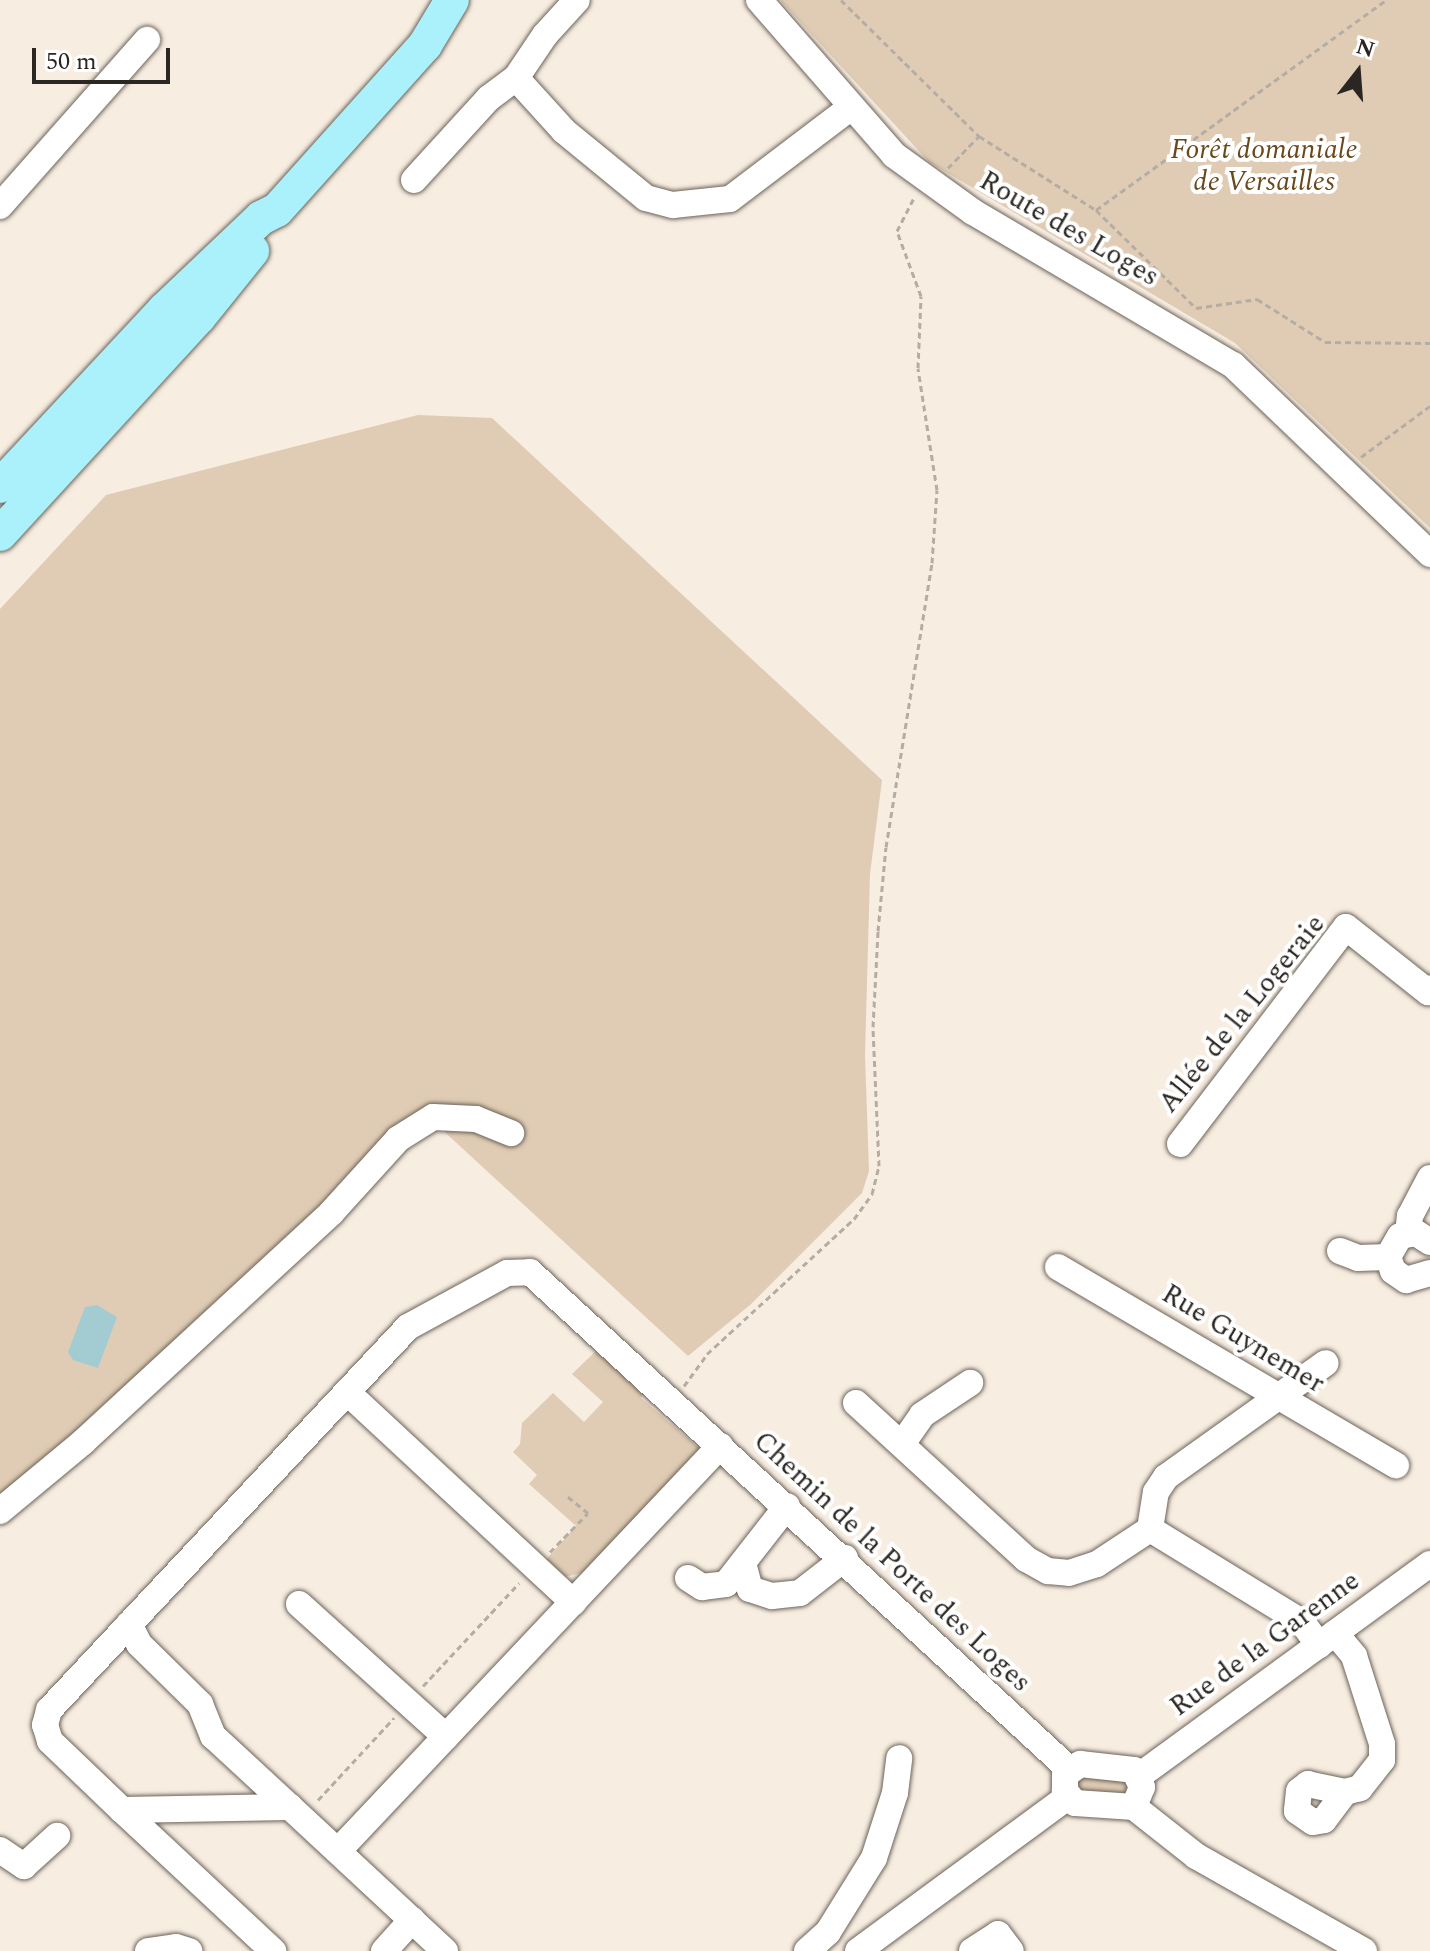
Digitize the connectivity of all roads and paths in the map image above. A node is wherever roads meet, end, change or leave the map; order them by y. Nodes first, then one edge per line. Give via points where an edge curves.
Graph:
1 (452, 0) edge
2 (577, 0) edge
3 (759, 0) edge
4 (841, 0) edge
5 (1386, 0) edge
6 (147, 40) dead end
7 (516, 78) junction
8 (851, 107) junction
9 (979, 136) junction
10 (414, 180) dead end
11 (931, 185) junction
12 (0, 206) edge
13 (277, 210) junction
14 (1096, 210) junction
15 (1430, 343) edge
16 (1430, 406) edge
17 (1346, 471) junction
18 (0, 486) edge
19 (0, 534) edge
20 (1430, 554) edge
21 (1430, 988) edge
22 (511, 1133) dead end
23 (1180, 1144) dead end
24 (1430, 1178) edge
25 (1419, 1238) edge
26 (1340, 1251) dead end
27 (1388, 1257) junction
28 (1058, 1267) dead end
29 (1430, 1273) edge
30 (1326, 1363) dead end
31 (970, 1383) dead end
32 (347, 1392) junction
33 (1278, 1398) junction
34 (672, 1402) junction
35 (856, 1403) dead end
36 (902, 1444) junction
37 (720, 1446) junction
38 (1396, 1465) dead end
39 (568, 1497) dead end
40 (787, 1506) junction
41 (0, 1511) edge
42 (1150, 1529) junction
43 (845, 1558) junction
44 (743, 1563) junction
45 (1430, 1564) edge
46 (535, 1567) junction
47 (688, 1578) dead end
48 (573, 1602) junction
49 (299, 1604) dead end
50 (129, 1624) junction
51 (1327, 1639) junction
52 (408, 1703) junction
53 (446, 1737) junction
54 (899, 1758) dead end
55 (1069, 1769) junction
56 (1139, 1776) junction
57 (1345, 1792) dead end
58 (1068, 1797) junction
59 (1134, 1807) junction
60 (122, 1810) junction
61 (296, 1812) junction
62 (57, 1836) dead end
63 (0, 1850) edge
64 (338, 1851) junction
65 (412, 1920) junction
66 (148, 1951) edge
67 (189, 1951) edge
68 (273, 1951) edge
69 (384, 1951) edge
70 (445, 1951) edge
71 (807, 1951) edge
72 (858, 1951) edge
73 (972, 1951) edge
74 (1011, 1951) edge
75 (1364, 1951) edge

1 - 13 main road via 425,45
2 - 7 street
3 - 8 street, Route des Loges
4 - 9 path
5 - 14 path
6 - 12 street
7 - 8 street via 564,131 638,192 673,205 730,199
7 - 10 street via 489,98
8 - 11 street, Route des Loges via 894,155
9 - 11 path
9 - 14 path
11 - 17 street, Route des Loges via 1198,340 1280,404
11 - 34 path via 914,197 897,231 921,296 918,368 937,490 878,931 873,1027 879,1166 872,1194 854,1219 707,1354
13 - 18 main road via 261,218 164,310
13 - 19 main road via 271,227 199,317
14 - 15 path via 1196,308 1257,299 1325,342
16 - 17 path
17 - 20 street, Route des Loges
21 - 23 street, Allée de la Logeraie via 1346,927
22 - 41 street via 476,1119 433,1117 398,1139 331,1213 83,1442
24 - 25 street via 1410,1216
25 - 27 street via 1394,1242
26 - 27 street via 1358,1258
27 - 29 street via 1393,1271 1406,1280
28 - 33 street, Rue Guynemer
30 - 33 street
31 - 36 street via 922,1415
32 - 34 street, Chemin de la Porte des Loges via 408,1327 513,1265
32 - 46 street
32 - 50 street
33 - 38 street, Rue Guynemer
33 - 42 street via 1166,1477 1156,1492
34 - 37 street, Chemin de la Porte des Loges
35 - 36 street
36 - 42 street via 1026,1559 1048,1571 1069,1573 1097,1564
37 - 40 street, Chemin de la Porte des Loges
37 - 48 street
39 - 46 path via 588,1513
40 - 43 street, Chemin de la Porte des Loges
40 - 44 street
42 - 51 street
43 - 44 street via 800,1593 772,1596 750,1589
43 - 55 street, Chemin de la Porte des Loges
44 - 47 street via 726,1584 702,1587
45 - 51 street, Rue de la Garenne
46 - 48 street
46 - 52 path
48 - 53 street
49 - 52 street
50 - 60 street via 49,1710 45,1725 50,1741
50 - 61 street via 139,1644 200,1704 213,1736
51 - 56 street, Rue de la Garenne
51 - 57 street via 1354,1656 1382,1744 1374,1776
52 - 53 street
52 - 61 path
53 - 64 street
54 - 71 street via 895,1793 874,1858 828,1932
55 - 56 street via 1080,1764 1134,1770
55 - 58 street
56 - 59 street via 1141,1795
58 - 59 street via 1075,1803
58 - 72 street
59 - 75 street via 1196,1856
60 - 61 street
60 - 68 street
61 - 64 street
62 - 63 street via 24,1866
64 - 65 street
65 - 69 street
65 - 70 street
66 - 67 street
73 - 74 street via 998,1934

